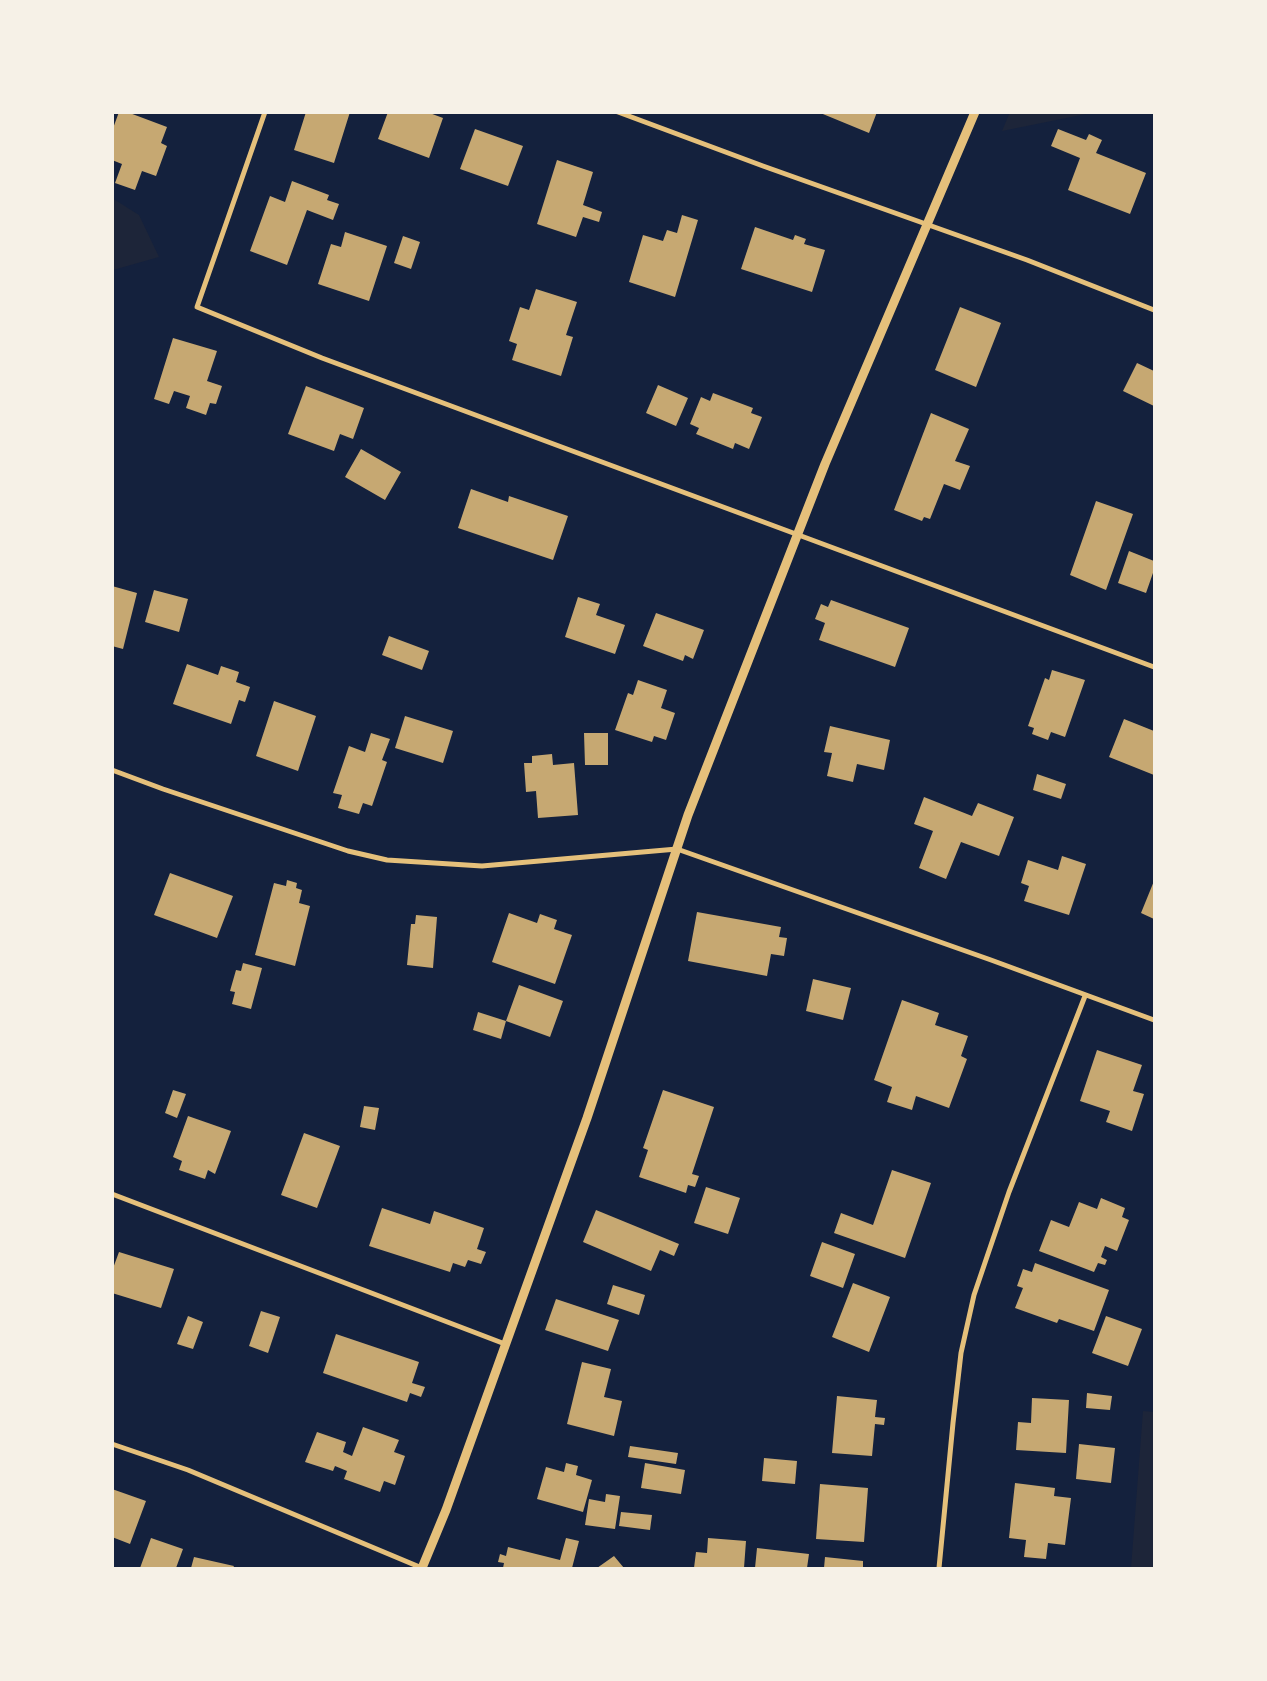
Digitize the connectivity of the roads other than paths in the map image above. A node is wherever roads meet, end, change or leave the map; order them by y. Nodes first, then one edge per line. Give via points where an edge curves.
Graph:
1 (265, 112) edge
2 (618, 112) edge
3 (975, 112) edge
4 (927, 224) junction
5 (1154, 310) edge
6 (798, 534) junction
7 (1154, 666) edge
8 (112, 770) edge
9 (677, 849) junction
10 (1085, 996) junction
11 (1154, 1020) edge
12 (112, 1194) edge
13 (505, 1344) junction
14 (112, 1444) edge
15 (422, 1568) edge
16 (939, 1568) edge

1 - 6 street via 197,307 331,362
2 - 4 street
3 - 4 street
4 - 5 street
4 - 6 street
6 - 7 street
6 - 9 street
8 - 9 street via 348,851 387,860 482,866
9 - 10 street
9 - 13 street via 587,1118
10 - 11 street
10 - 16 street via 1009,1192 974,1295 961,1353 952,1423
12 - 13 street
13 - 15 street
14 - 15 street via 188,1470

